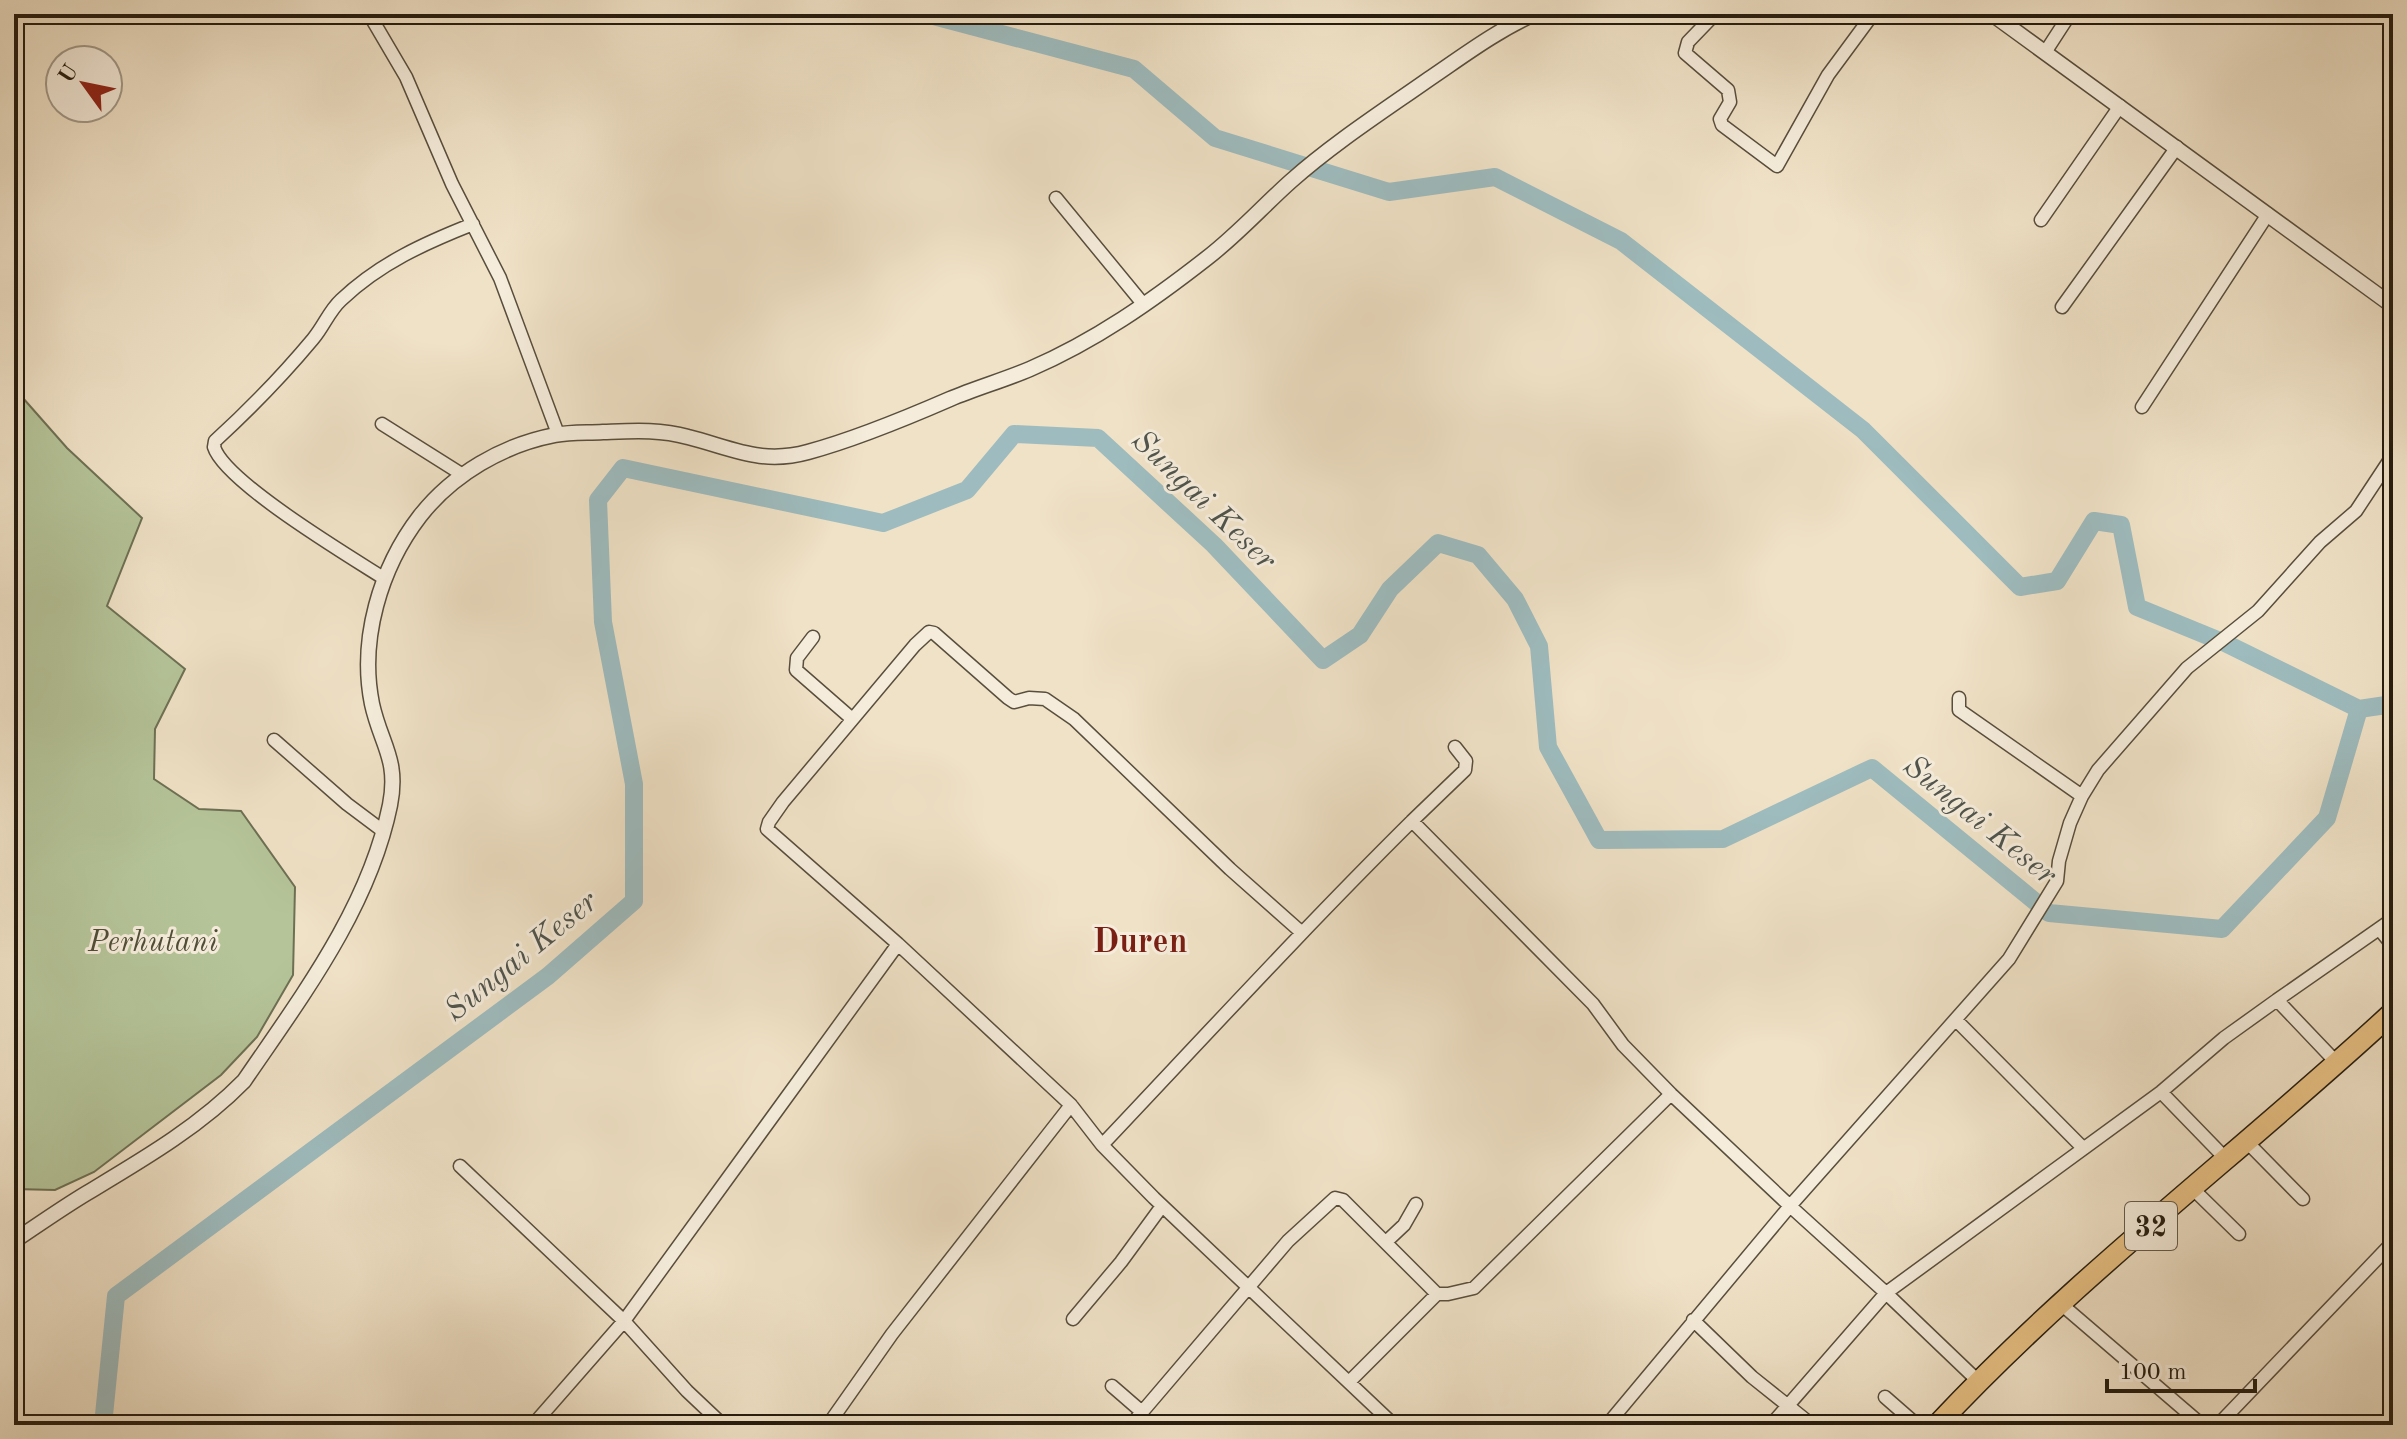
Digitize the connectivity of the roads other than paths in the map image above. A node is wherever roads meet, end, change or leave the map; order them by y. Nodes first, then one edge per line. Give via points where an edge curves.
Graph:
1 (369, 14) edge
2 (1495, 14) edge
3 (1534, 14) edge
4 (1715, 14) edge
5 (1873, 14) edge
6 (1992, 14) edge
7 (2070, 14) edge
8 (1506, 26) junction
9 (2046, 51) junction
10 (2120, 106) junction
11 (2177, 147) junction
12 (1056, 198) dead end
13 (2268, 214) junction
14 (2041, 220) dead end
15 (473, 224) junction
16 (1144, 305) junction
17 (2393, 306) edge
18 (2062, 307) dead end
19 (2142, 407) dead end
20 (382, 424) dead end
21 (558, 434) junction
22 (2393, 455) edge
23 (463, 475) junction
24 (385, 579) junction
25 (813, 637) dead end
26 (1959, 698) dead end
27 (851, 718) junction
28 (274, 740) dead end
29 (1455, 747) dead end
30 (2082, 796) junction
31 (1412, 821) junction
32 (383, 831) junction
33 (2393, 919) edge
34 (2380, 930) junction
35 (1301, 932) junction
36 (898, 944) junction
37 (2393, 946) edge
38 (2277, 1000) junction
39 (2391, 1016) edge
40 (1956, 1020) junction
41 (2336, 1062) junction
42 (2161, 1092) junction
43 (1671, 1094) junction
44 (1071, 1105) junction
45 (2246, 1141) junction
46 (1102, 1145) junction
47 (2083, 1148) junction
48 (2226, 1159) junction
49 (460, 1166) dead end
50 (2193, 1189) junction
51 (2303, 1199) dead end
52 (1416, 1204) dead end
53 (1162, 1206) junction
54 (1790, 1206) junction
55 (2239, 1234) dead end
56 (14, 1241) edge
57 (1387, 1241) junction
58 (2393, 1242) edge
59 (1249, 1286) junction
60 (1886, 1293) junction
61 (1437, 1294) junction
62 (2061, 1304) junction
63 (1073, 1319) dead end
64 (1693, 1320) junction
65 (624, 1321) junction
66 (1350, 1381) junction
67 (1978, 1381) junction
68 (1112, 1386) dead end
69 (1885, 1397) dead end
70 (1788, 1406) junction
71 (1142, 1412) junction
72 (1379, 1420) edge
73 (533, 1425) edge
74 (723, 1425) edge
75 (828, 1425) edge
76 (1131, 1425) edge
77 (1394, 1425) edge
78 (1607, 1425) edge
79 (1771, 1425) edge
80 (1812, 1425) edge
81 (1917, 1425) edge
82 (1938, 1425) edge
83 (2202, 1425) edge
84 (2218, 1425) edge

1 - 15 street via 406,77
2 - 8 street
3 - 8 street
4 - 5 street via 1688,42 1685,53 1728,90 1722,125 1777,166 1828,75
6 - 9 street
7 - 9 street
8 - 16 street via 1360,127 1211,255
9 - 10 street
10 - 11 street
10 - 14 street
11 - 13 street
11 - 18 street
12 - 16 street
13 - 17 street
13 - 19 street
15 - 21 street via 500,278
15 - 24 street via 413,248 341,300 311,341 215,441 234,475
16 - 21 street via 1031,368 900,421 780,459 636,429
20 - 23 street
21 - 23 street via 492,455
22 - 30 street via 2356,511 2320,542 2258,611 2161,695
23 - 24 street via 424,511
24 - 32 street via 368,658 373,710 394,774
25 - 27 street via 797,658 796,670
26 - 30 street via 1959,710
27 - 35 street via 925,634 934,633 1014,702 1045,699 1074,719
27 - 36 street via 767,829
28 - 32 street
29 - 31 street via 1466,761 1465,770
30 - 40 street via 2064,840 2057,881 2009,959
31 - 35 street
31 - 43 street via 1593,1004 1623,1045
32 - 56 street via 367,879 332,947 244,1081 143,1161
33 - 34 street
34 - 37 street
34 - 38 street
35 - 46 street
36 - 44 street
36 - 65 street
38 - 41 street
38 - 42 street
39 - 41 highway, 32
40 - 47 street
40 - 54 street
41 - 45 highway, 32
42 - 47 street
42 - 48 street
43 - 54 street
43 - 61 street via 1474,1288
44 - 46 street
44 - 75 street via 977,1222
45 - 48 highway, 32
45 - 51 street
46 - 53 street
47 - 60 street
48 - 50 highway, 32
49 - 65 street
50 - 55 street
50 - 62 highway, 32
52 - 57 street
53 - 59 street
53 - 63 street
54 - 60 street
54 - 64 street
57 - 59 street via 1335,1198
57 - 61 street
58 - 84 street
59 - 66 street
59 - 71 street
60 - 67 street
60 - 70 street
61 - 66 street
62 - 67 highway, 32
62 - 83 street
64 - 70 street
64 - 78 street
65 - 73 street
65 - 74 street
66 - 72 street
67 - 82 highway, 32
68 - 71 street
69 - 81 street
70 - 79 street
70 - 80 street
71 - 76 street
72 - 77 street

